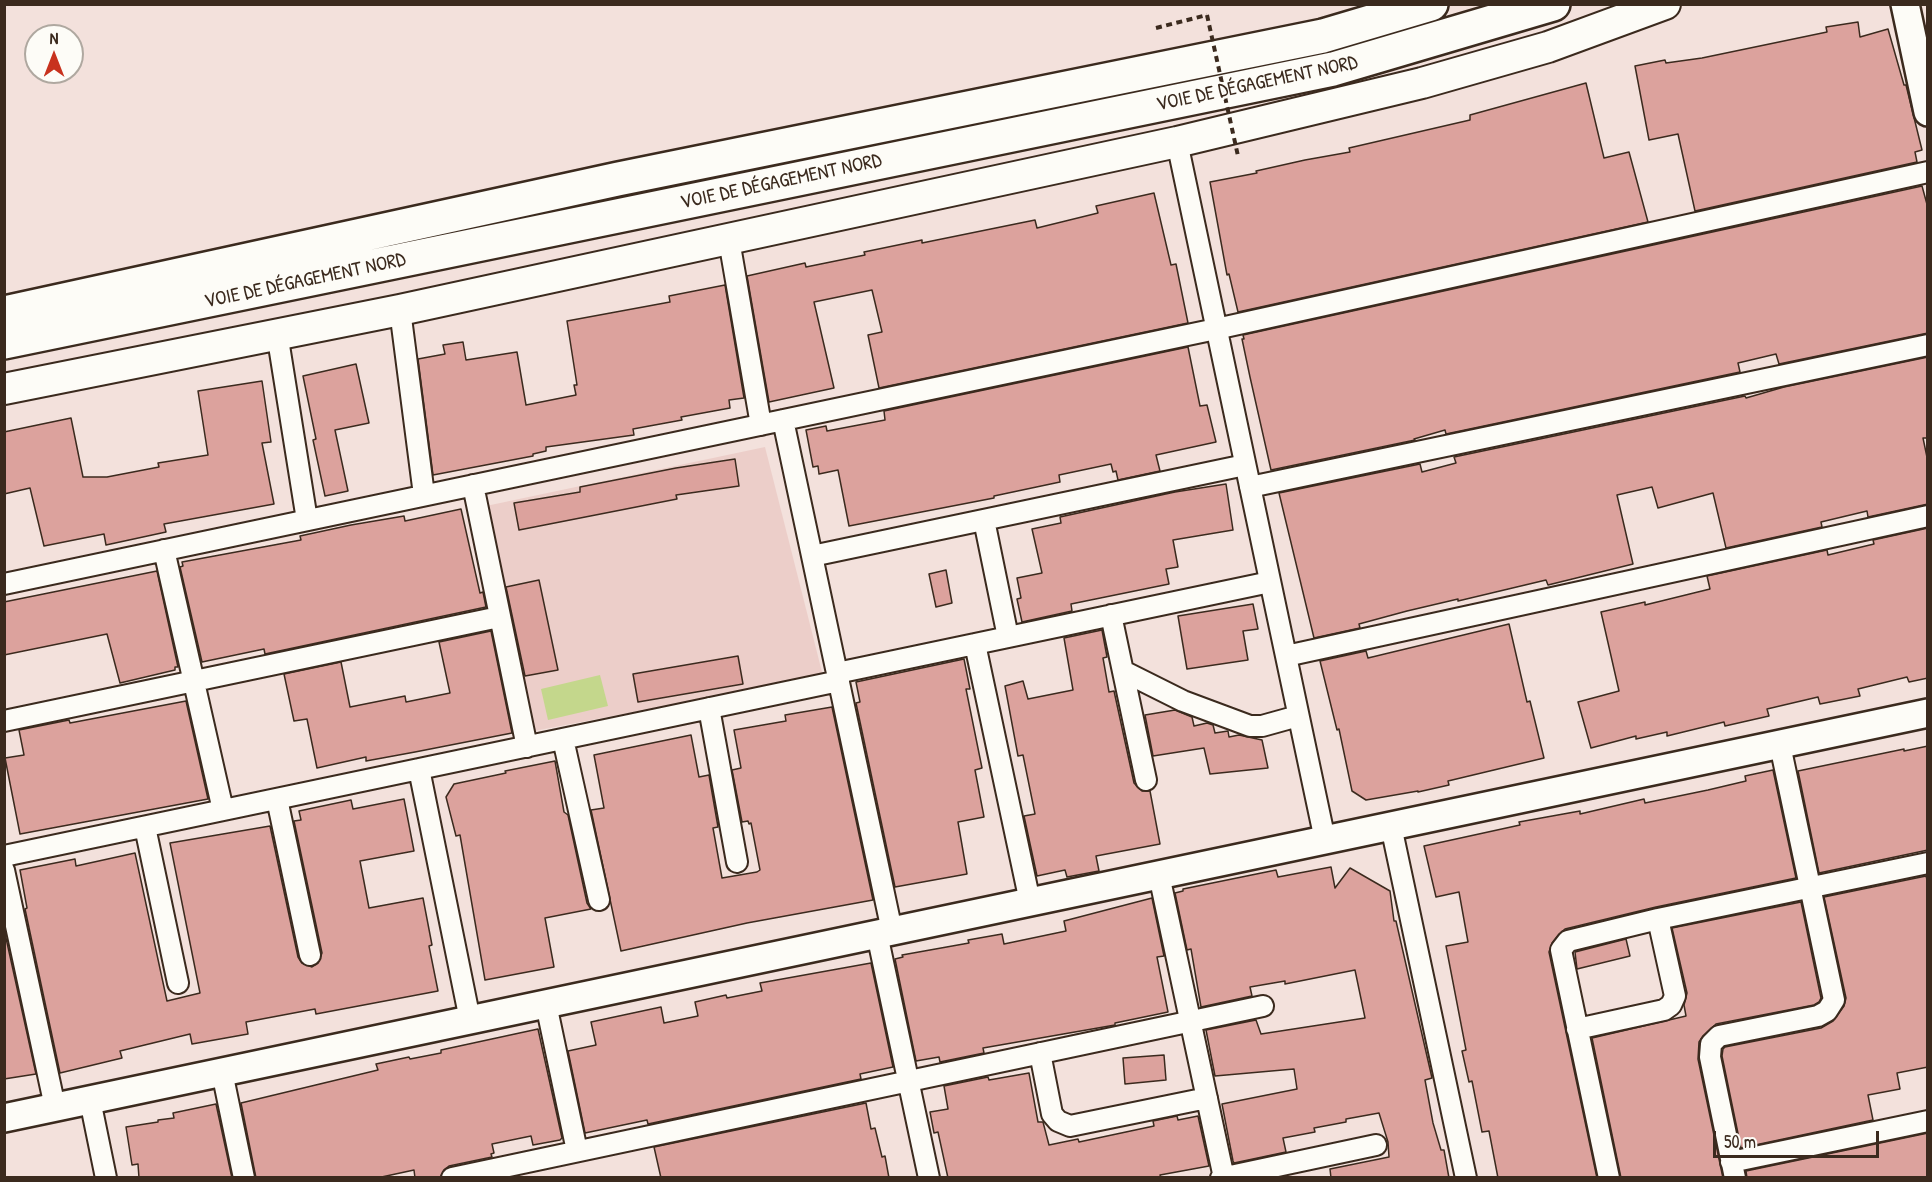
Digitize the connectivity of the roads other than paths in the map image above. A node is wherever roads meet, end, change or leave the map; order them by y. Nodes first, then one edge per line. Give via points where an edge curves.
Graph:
1 (1431, 4) edge
2 (1553, 4) edge
3 (1665, 4) edge
4 (1905, 4) edge
5 (1922, 59) edge
6 (1928, 112) edge
7 (1177, 142) junction
8 (1928, 172) edge
9 (729, 240) junction
10 (400, 310) junction
11 (4, 313) edge
12 (1216, 329) junction
13 (277, 333) junction
14 (4, 342) edge
15 (1928, 345) edge
16 (4, 389) edge
17 (783, 420) junction
18 (760, 425) junction
19 (1245, 465) junction
20 (473, 485) junction
21 (1250, 487) junction
22 (424, 495) junction
23 (1928, 516) edge
24 (307, 520) junction
25 (984, 520) junction
26 (164, 550) junction
27 (812, 556) junction
28 (1270, 582) junction
29 (4, 584) edge
30 (1111, 615) junction
31 (499, 617) junction
32 (1008, 637) junction
33 (975, 644) junction
34 (1286, 656) junction
35 (1123, 671) junction
36 (838, 677) junction
37 (194, 681) junction
38 (709, 708) junction
39 (1928, 713) edge
40 (1298, 716) junction
41 (4, 721) edge
42 (563, 739) junction
43 (1780, 745) junction
44 (527, 747) junction
45 (419, 769) junction
46 (1146, 780) dead end
47 (277, 799) junction
48 (223, 810) junction
49 (1391, 826) junction
50 (145, 827) junction
51 (1325, 840) junction
52 (4, 856) edge
53 (737, 862) dead end
54 (1928, 863) edge
55 (4, 870) edge
56 (1159, 875) junction
57 (1811, 887) junction
58 (599, 900) dead end
59 (1030, 902) junction
60 (1658, 919) junction
61 (884, 933) junction
62 (310, 955) dead end
63 (178, 983) dead end
64 (546, 1004) junction
65 (1263, 1006) dead end
66 (470, 1020) junction
67 (1190, 1022) junction
68 (1577, 1029) junction
69 (1040, 1053) junction
70 (222, 1072) junction
71 (909, 1081) junction
72 (1207, 1098) junction
73 (90, 1100) junction
74 (55, 1107) junction
75 (4, 1118) edge
76 (1928, 1121) edge
77 (1376, 1145) dead end
78 (577, 1151) junction
79 (1733, 1170) edge
80 (510, 1172) edge
81 (1223, 1177) edge
82 (106, 1178) edge
83 (244, 1178) edge
84 (452, 1178) edge
85 (929, 1178) edge
86 (1466, 1178) edge
87 (1609, 1178) edge

1 - 11 highway, VOIE DE DÉGAGEMENT NORD via 1323,36 618,179
2 - 14 highway, VOIE DE DÉGAGEMENT NORD via 1333,69
3 - 7 main road via 1548,47 1422,83
4 - 5 street
5 - 6 street
7 - 9 main road
7 - 12 street
8 - 12 street
9 - 10 main road
9 - 18 street
10 - 13 main road
10 - 22 street
12 - 17 street
12 - 19 street
13 - 16 main road
13 - 24 street
15 - 21 street
17 - 18 street
17 - 27 street
18 - 20 street
19 - 21 street
19 - 25 street
20 - 22 street
20 - 31 street
21 - 28 street
22 - 24 street
23 - 34 street
24 - 26 street
25 - 27 street
25 - 32 street
26 - 29 street
26 - 37 street
27 - 36 street
28 - 30 street
28 - 34 street
30 - 32 street
30 - 35 street
31 - 37 street
31 - 44 street
32 - 33 street
33 - 36 street
33 - 59 street
34 - 40 street
35 - 40 street via 1250,726
35 - 46 street
36 - 38 street
36 - 61 street
37 - 41 street
37 - 48 street
38 - 42 street
38 - 53 street
39 - 43 street
40 - 51 street
42 - 44 street
42 - 58 street
43 - 49 street
43 - 57 street
44 - 45 street
45 - 47 street
45 - 66 street
47 - 48 street
47 - 62 street
48 - 50 street
49 - 51 street
49 - 86 street
50 - 52 street
50 - 63 street
51 - 56 street
54 - 57 street
55 - 74 street
56 - 59 street
56 - 67 street
57 - 60 street
57 - 79 street via 1834,1000 1827,1011 1719,1036 1711,1044 1710,1057
59 - 61 street
60 - 68 street via 1568,941 1560,950
60 - 68 street via 1675,996 1671,1005 1664,1010
61 - 64 street
61 - 71 street
64 - 66 street
64 - 78 street
65 - 67 street
66 - 70 street
67 - 69 street
67 - 72 street
68 - 87 street
69 - 71 street
69 - 72 street via 1052,1114 1070,1126
70 - 73 street
70 - 83 street
71 - 78 street
71 - 85 street
72 - 81 street
73 - 74 street
73 - 82 street
74 - 75 street
76 - 79 street
77 - 81 street
78 - 80 street
80 - 84 street

